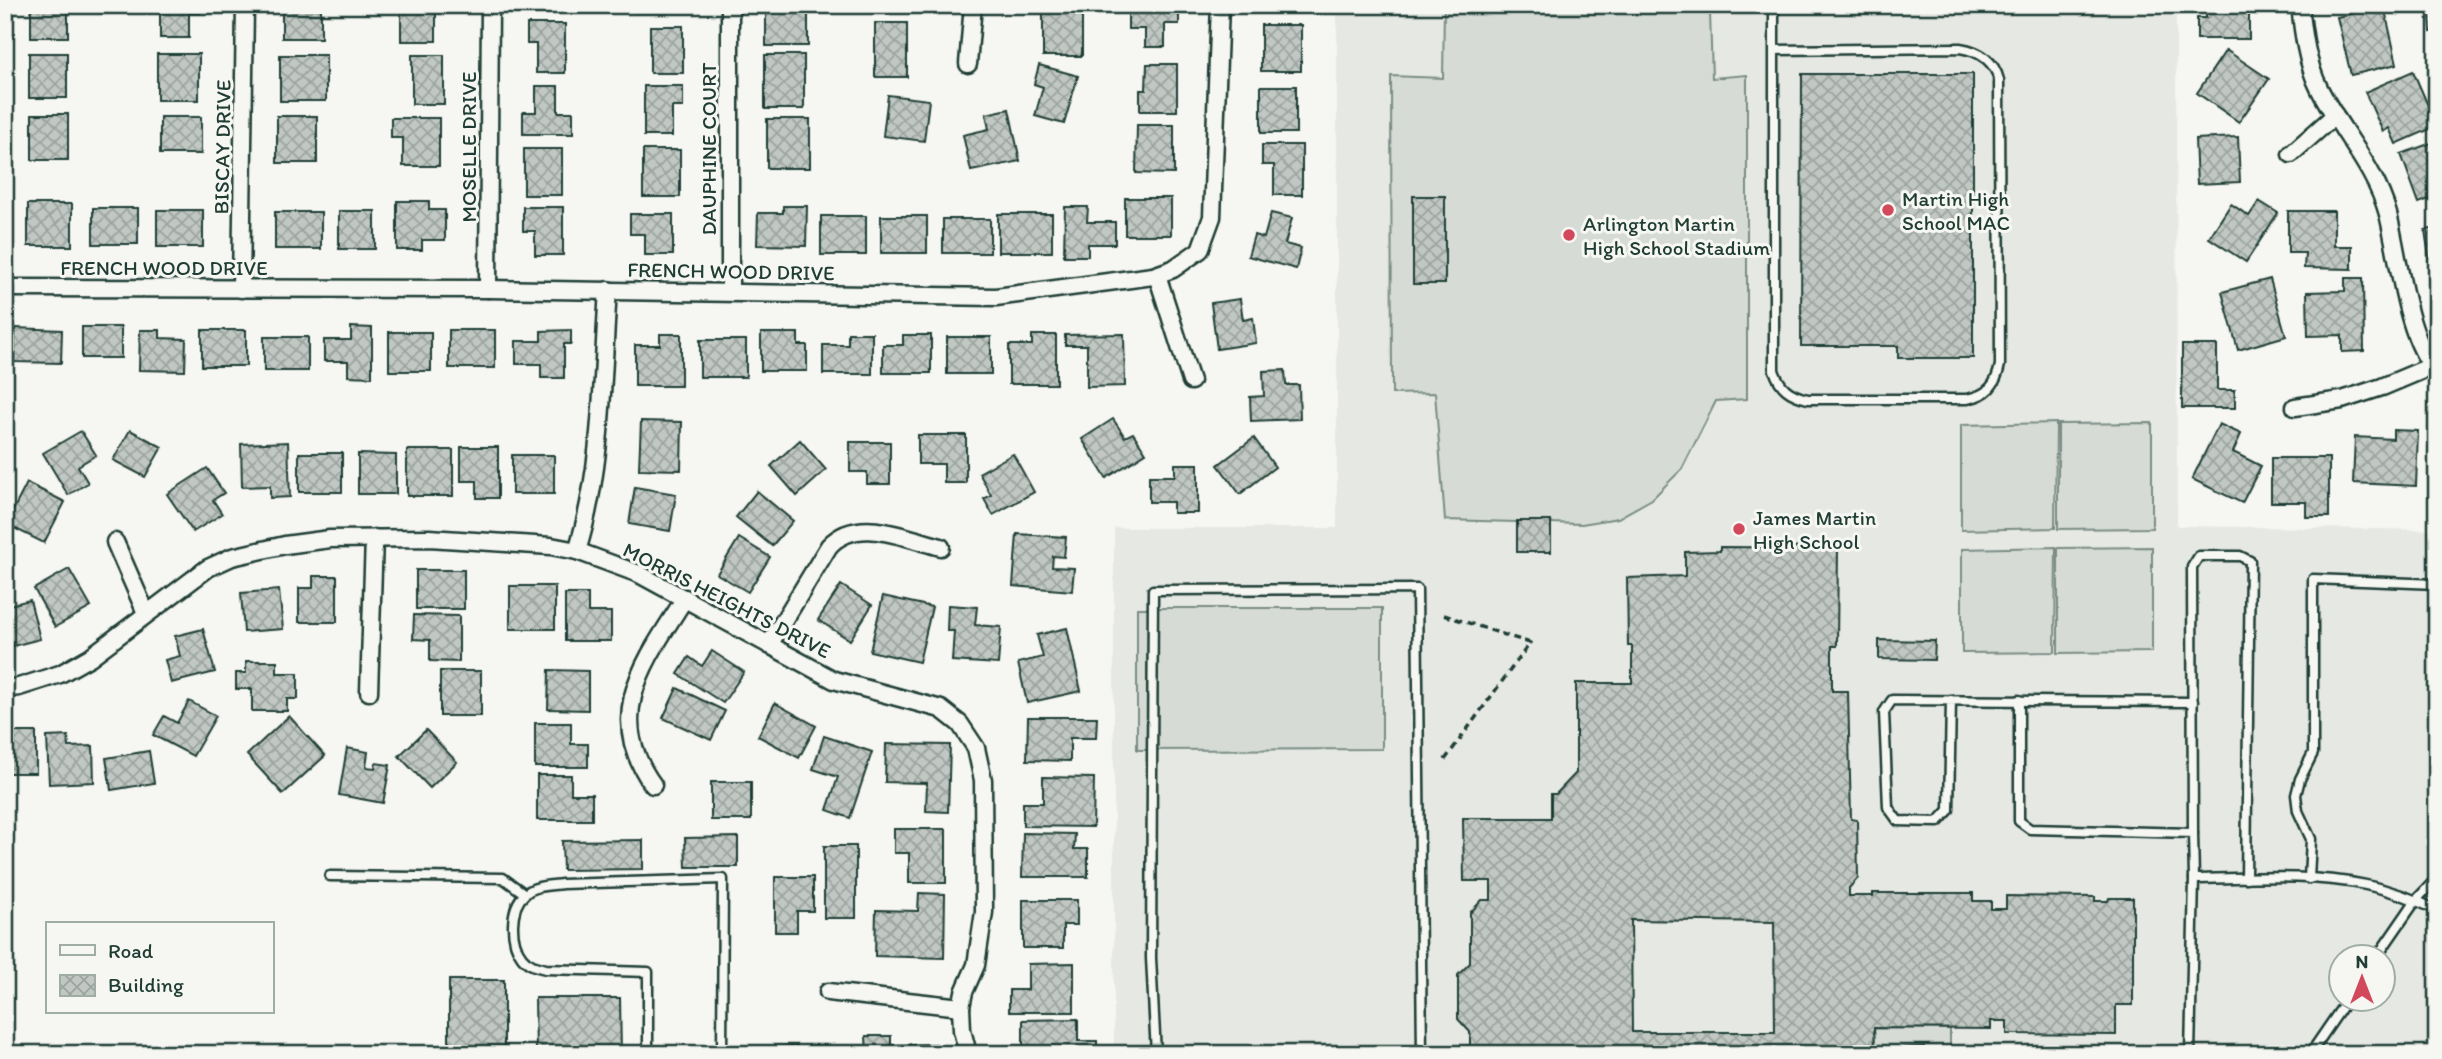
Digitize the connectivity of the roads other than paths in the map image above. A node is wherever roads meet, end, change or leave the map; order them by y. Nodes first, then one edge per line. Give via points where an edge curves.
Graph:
1 (245, 5) edge
2 (490, 5) edge
3 (730, 5) edge
4 (973, 5) edge
5 (1220, 5) edge
6 (1774, 5) edge
7 (2300, 5) edge
8 (1774, 50) junction
9 (968, 64) dead end
10 (2335, 115) junction
11 (2291, 155) dead end
12 (1157, 275) junction
13 (5, 288) edge
14 (241, 289) junction
15 (488, 289) junction
16 (608, 290) junction
17 (730, 292) junction
18 (2434, 368) edge
19 (1191, 381) dead end
20 (2295, 407) dead end
21 (374, 538) junction
22 (115, 542) dead end
23 (941, 547) dead end
24 (577, 551) junction
25 (2437, 584) edge
26 (685, 598) junction
27 (146, 613) junction
28 (769, 645) junction
29 (5, 689) edge
30 (369, 692) dead end
31 (1951, 700) junction
32 (2019, 700) junction
33 (2193, 702) junction
34 (653, 785) dead end
35 (2193, 833) junction
36 (330, 876) dead end
37 (2246, 878) junction
38 (2437, 878) edge
39 (2194, 879) junction
40 (2309, 879) junction
41 (525, 894) junction
42 (2416, 900) junction
43 (2437, 909) edge
44 (2385, 944) edge
45 (828, 992) dead end
46 (961, 1007) junction
47 (2337, 1014) edge
48 (648, 1054) edge
49 (722, 1054) edge
50 (968, 1054) edge
51 (1156, 1054) edge
52 (1422, 1054) edge
53 (2190, 1054) edge
54 (2310, 1054) edge

1 - 14 street, BISCAY DRIVE
2 - 15 street, MOSELLE DRIVE
3 - 17 street, DAUPHINE COURT
4 - 9 street
5 - 12 street, FRENCH WOOD DRIVE via 1212,217 1200,250
6 - 8 lane
7 - 10 street via 2311,69
8 - 8 lane via 1774,370 1779,383 1797,397 1808,399 1968,399 1988,391 2000,365 1997,71 1974,50 1960,48
10 - 11 street
10 - 18 street via 2379,190 2417,337
12 - 17 street, FRENCH WOOD DRIVE via 996,297
12 - 19 street
13 - 14 street, FRENCH WOOD DRIVE
14 - 15 street, FRENCH WOOD DRIVE
15 - 16 street, FRENCH WOOD DRIVE
16 - 17 street, FRENCH WOOD DRIVE
16 - 24 street via 594,475
18 - 20 street via 2342,400
21 - 24 street, MORRIS HEIGHTS DRIVE via 429,538
21 - 27 street, MORRIS HEIGHTS DRIVE via 285,545 232,557 208,568
21 - 30 street
22 - 27 street
23 - 28 street via 867,529 837,537
24 - 26 street, MORRIS HEIGHTS DRIVE via 639,574
25 - 40 lane via 2313,579 2313,753 2296,795 2311,839
26 - 28 street, MORRIS HEIGHTS DRIVE
26 - 34 street via 645,661 630,709 634,752
27 - 29 street, MORRIS HEIGHTS DRIVE via 60,674
28 - 46 street, MORRIS HEIGHTS DRIVE via 834,680 941,709 960,724 976,748 983,780 984,912 976,965
31 - 31 lane via 1892,700 1884,712 1888,807 1898,821 1938,822 1949,810
31 - 32 lane
32 - 33 lane
32 - 35 lane via 2019,821 2030,830
33 - 35 lane
33 - 37 lane via 2192,567 2199,556 2240,556 2250,561
35 - 39 lane
36 - 41 lane via 503,878
37 - 39 lane
37 - 40 lane
38 - 42 lane
39 - 53 lane
40 - 42 lane via 2367,885
41 - 48 lane via 514,913 514,941 532,966 648,972
41 - 49 lane via 536,887 562,884 723,879
42 - 43 lane
42 - 44 lane
45 - 46 street
46 - 50 street
47 - 54 lane
51 - 52 lane via 1151,958 1153,590 1324,588 1417,589

